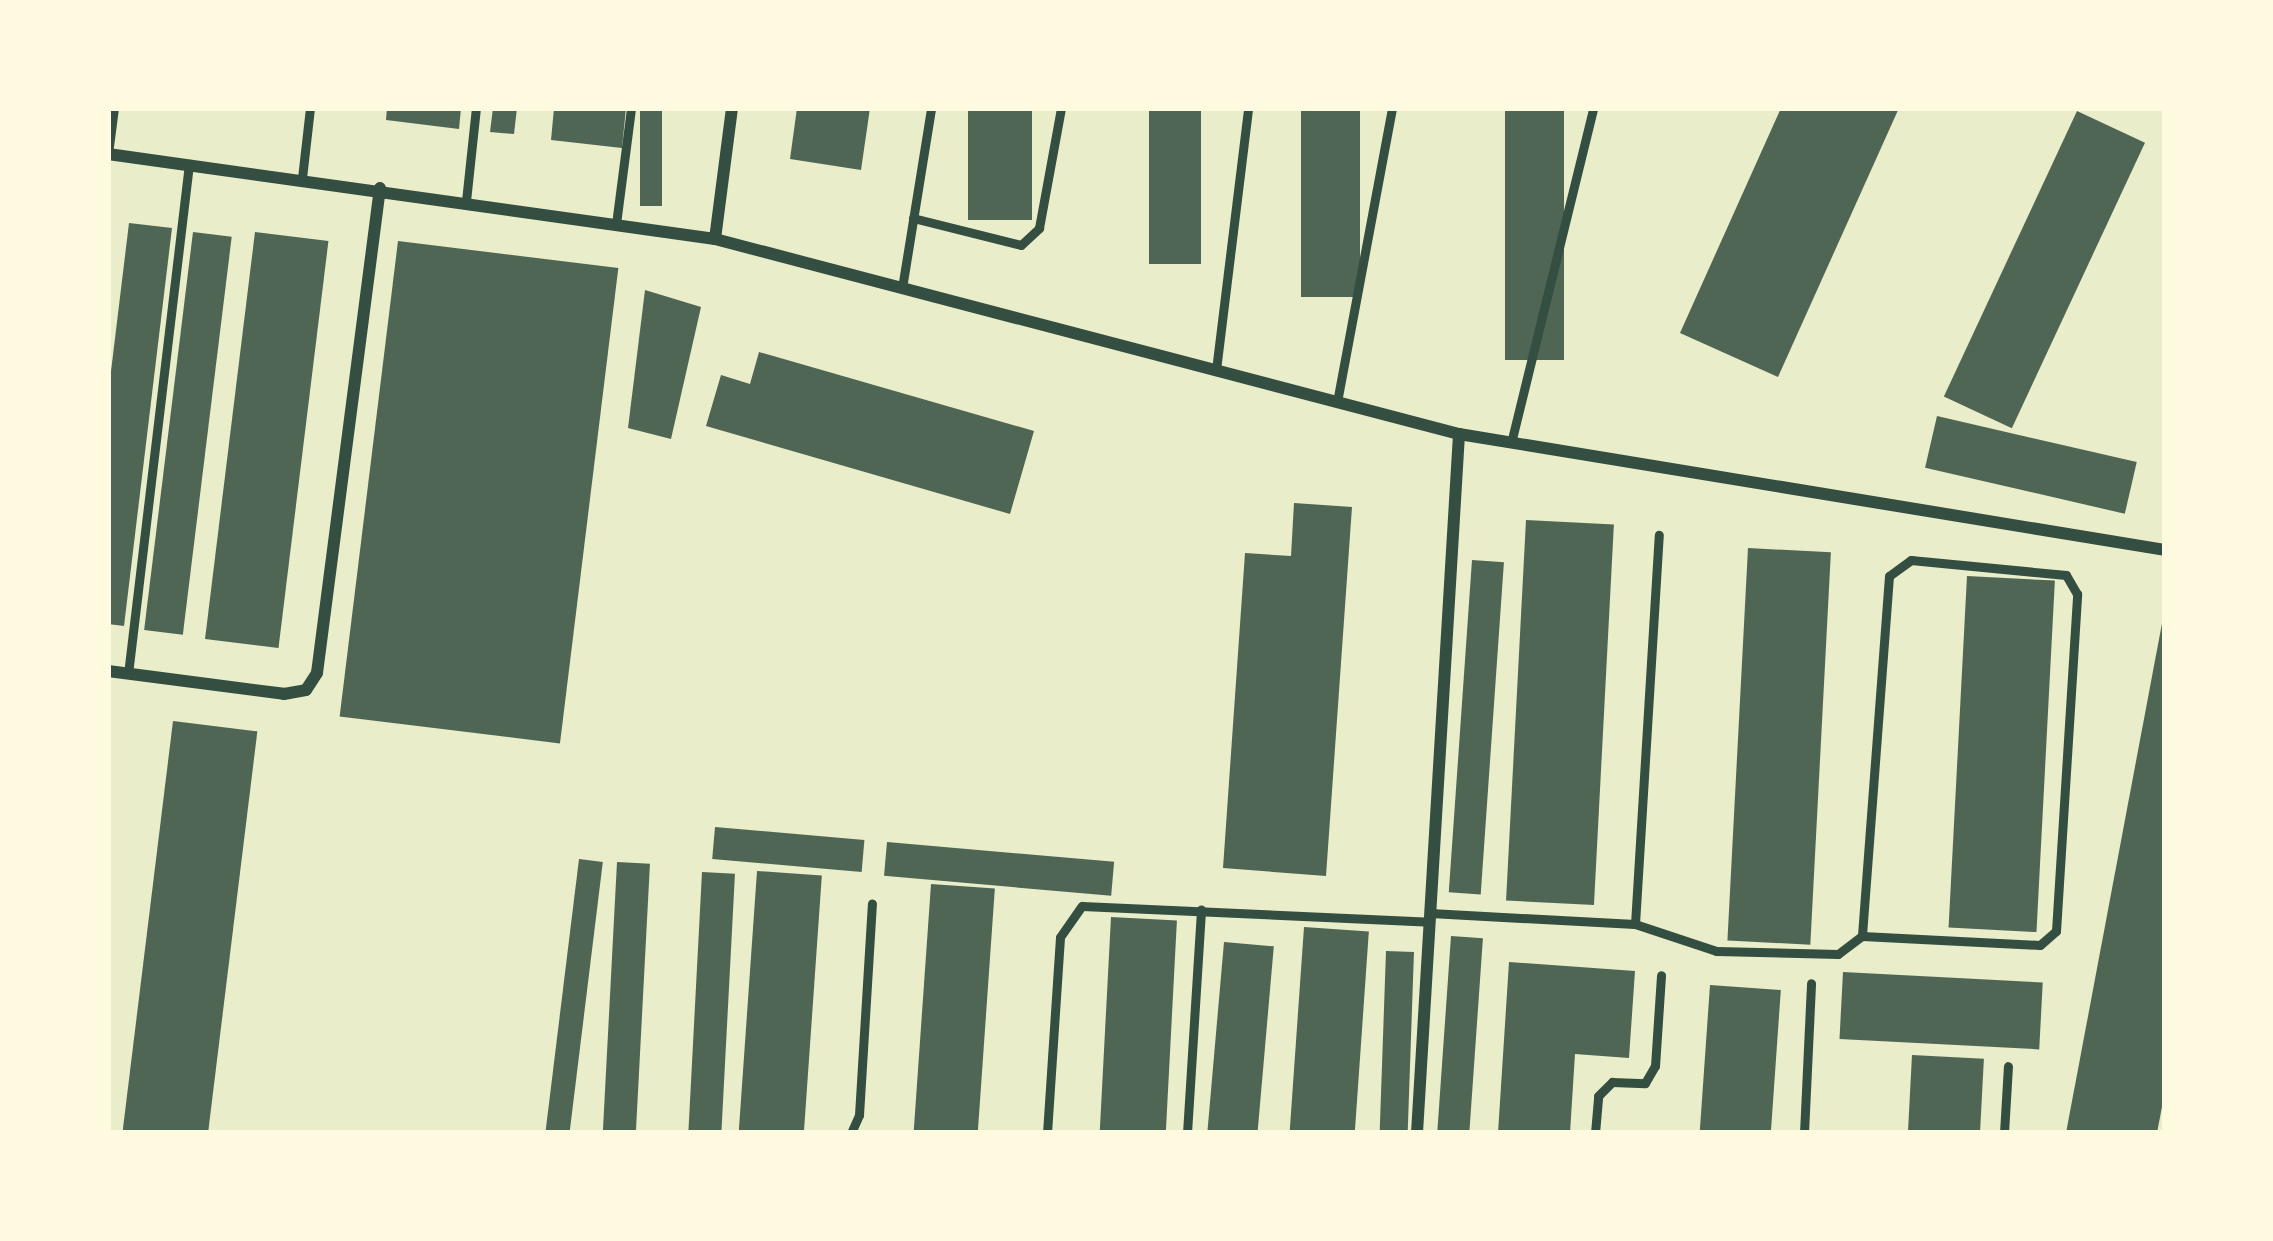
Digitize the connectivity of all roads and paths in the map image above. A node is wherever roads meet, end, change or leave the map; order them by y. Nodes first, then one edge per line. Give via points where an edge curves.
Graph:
1 (114, 108) edge
2 (310, 108) edge
3 (476, 108) edge
4 (631, 108) edge
5 (732, 108) edge
6 (931, 108) edge
7 (1061, 108) edge
8 (1248, 108) edge
9 (1392, 108) edge
10 (1593, 108) edge
11 (108, 154) edge
12 (189, 164) junction
13 (302, 178) junction
14 (380, 188) junction
15 (466, 201) junction
16 (913, 218) junction
17 (616, 224) junction
18 (715, 239) junction
19 (902, 288) junction
20 (1216, 370) junction
21 (1336, 402) junction
22 (1459, 434) junction
23 (1510, 443) junction
24 (1659, 535) dead end
25 (2165, 550) edge
26 (108, 671) edge
27 (128, 674) junction
28 (872, 903) dead end
29 (1201, 909) junction
30 (1430, 917) junction
31 (1634, 924) junction
32 (1862, 936) junction
33 (1660, 975) dead end
34 (1811, 983) dead end
35 (2008, 1066) dead end
36 (851, 1133) edge
37 (1047, 1133) edge
38 (1187, 1133) edge
39 (1418, 1133) edge
40 (1595, 1133) edge
41 (1804, 1133) edge
42 (2004, 1133) edge

1 - 11 lane
2 - 13 lane
3 - 15 lane
4 - 17 lane
5 - 18 street
6 - 16 lane
7 - 16 lane via 1040,228 1021,245
8 - 20 lane
9 - 21 lane
10 - 23 lane
11 - 12 street
12 - 13 street
12 - 27 lane
13 - 14 street
14 - 15 street
14 - 27 street via 317,673 306,690 284,694
15 - 17 street
16 - 19 lane
17 - 18 street
18 - 19 street
19 - 20 street
20 - 21 street
21 - 22 street
22 - 23 street
22 - 30 street
23 - 25 street
24 - 31 lane
26 - 27 street
28 - 36 lane via 859,1114
29 - 30 lane
29 - 37 lane via 1104,904 1069,915 1060,937
29 - 38 lane
30 - 31 lane
30 - 39 street
31 - 32 lane via 1716,951 1838,954
32 - 32 lane via 2040,945 2056,931 2077,594 2066,575 1911,560 1889,576
33 - 40 lane via 1655,1066 1645,1083 1612,1082 1598,1096
34 - 41 lane
35 - 42 lane

